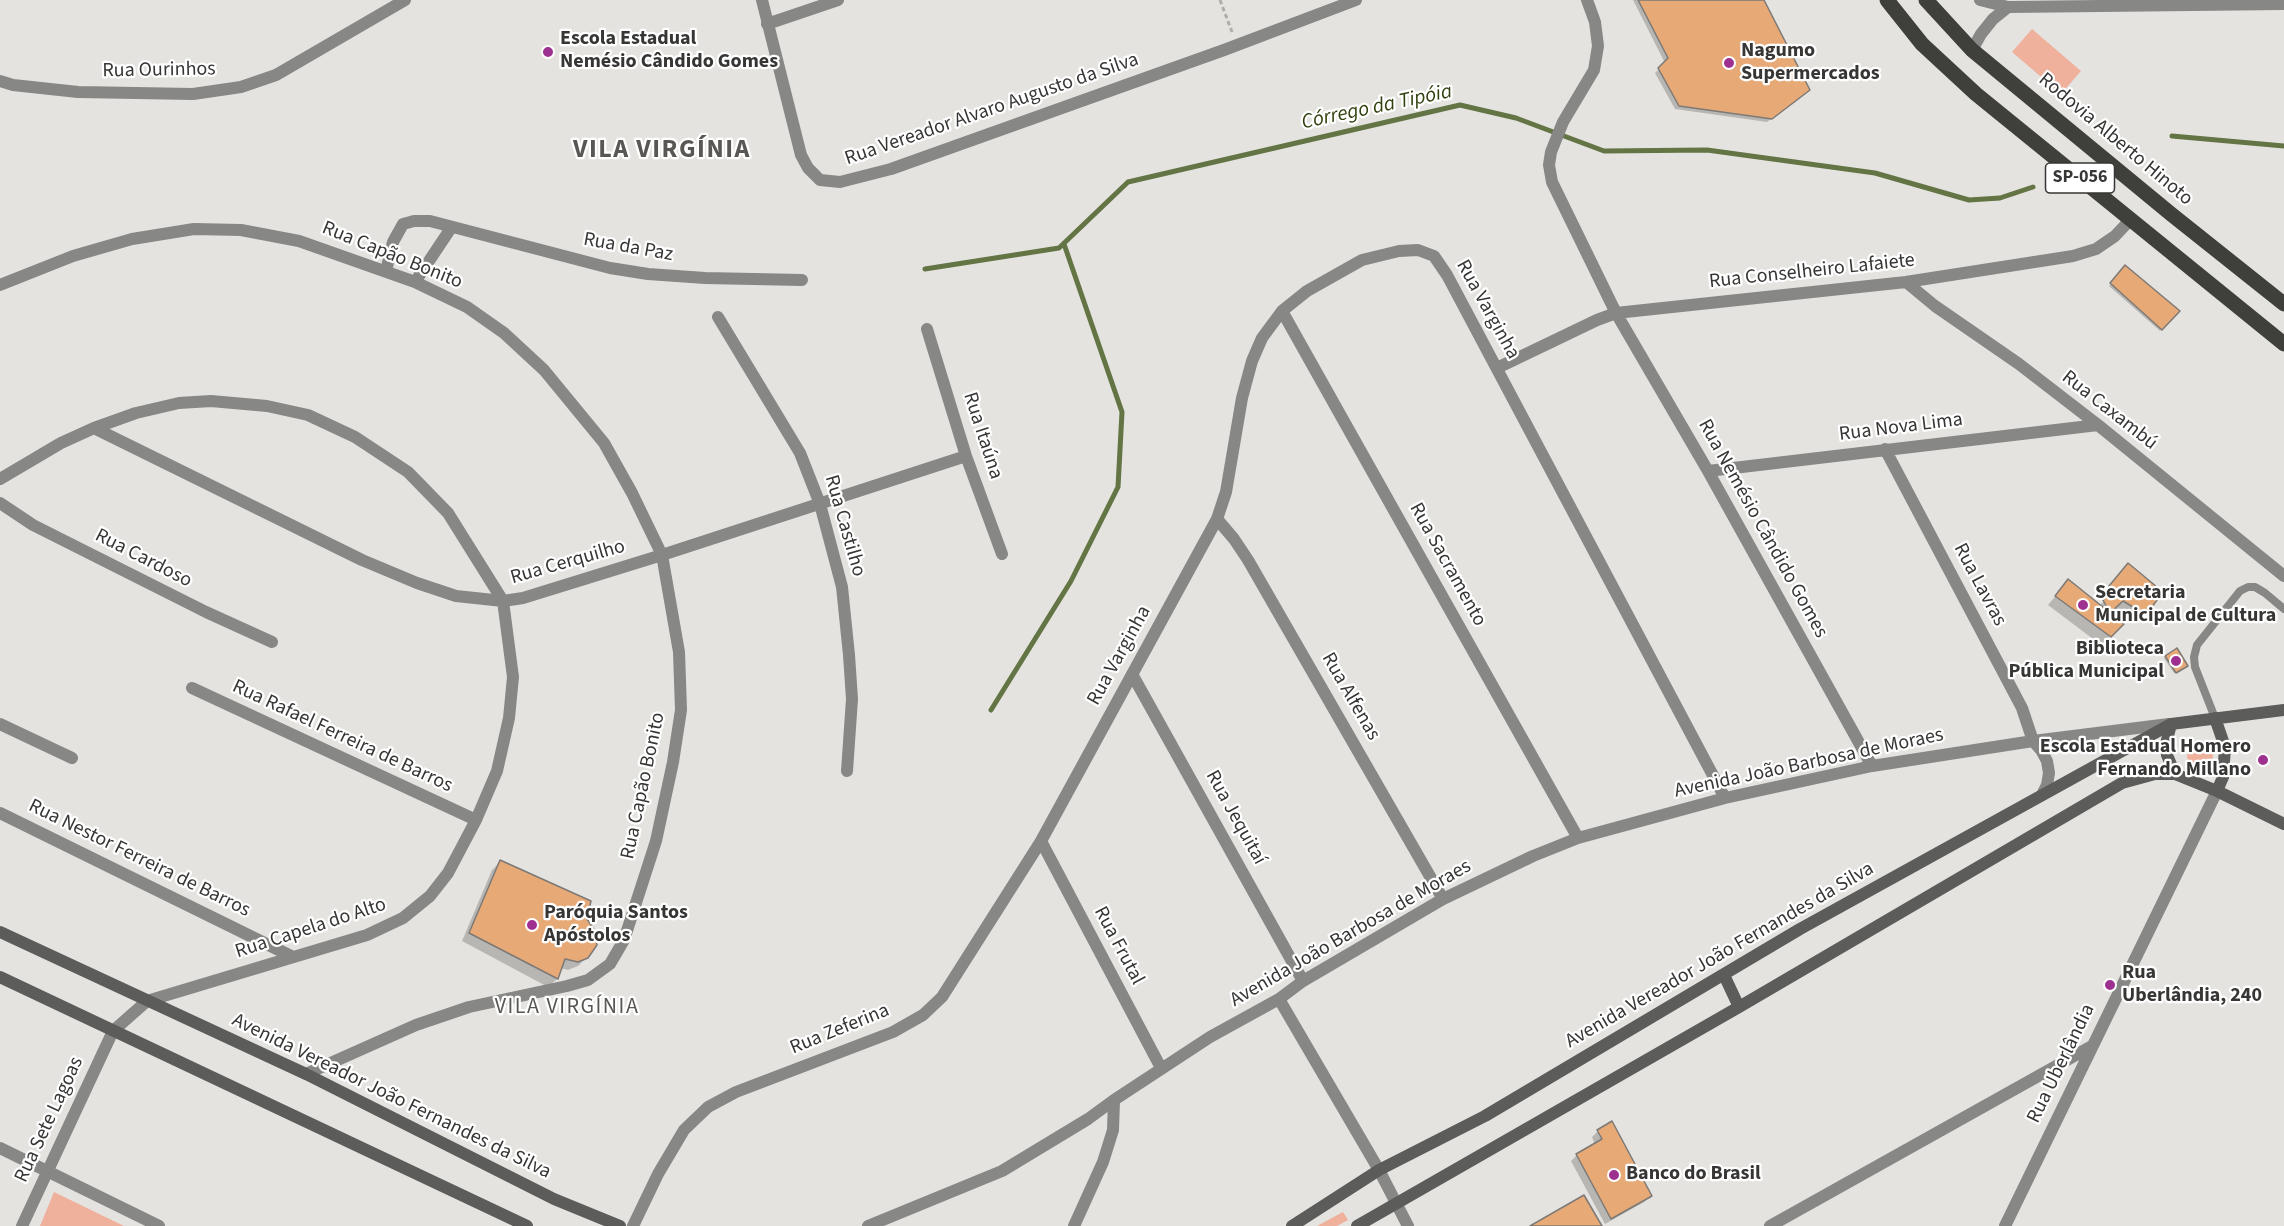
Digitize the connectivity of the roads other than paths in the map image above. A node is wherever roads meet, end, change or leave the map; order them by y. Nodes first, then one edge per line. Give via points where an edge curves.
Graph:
1 (405, 0) edge
2 (762, 0) edge
3 (838, 0) edge
4 (1356, 0) edge
5 (1587, 0) edge
6 (1887, 0) edge
7 (1926, 0) edge
8 (1980, 0) edge
9 (2117, 3) edge
10 (2284, 4) edge
11 (2007, 8) junction
12 (768, 24) junction
13 (1972, 50) junction
14 (0, 81) edge
15 (2130, 219) junction
16 (451, 228) junction
17 (386, 271) junction
18 (802, 280) dead end
19 (415, 282) junction
20 (1906, 282) junction
21 (0, 285) edge
22 (2284, 304) edge
23 (1282, 311) junction
24 (1616, 313) junction
25 (718, 317) dead end
26 (927, 329) dead end
27 (2284, 344) edge
28 (1497, 368) junction
29 (2098, 425) junction
30 (94, 428) junction
31 (1885, 449) junction
32 (966, 456) junction
33 (1708, 471) junction
34 (0, 478) edge
35 (0, 503) edge
36 (820, 504) junction
37 (1217, 519) junction
38 (1002, 554) dead end
39 (662, 555) junction
40 (2284, 576) edge
41 (503, 601) junction
42 (2284, 609) edge
43 (272, 642) dead end
44 (1132, 674) junction
45 (192, 688) dead end
46 (2284, 710) edge
47 (2215, 718) junction
48 (0, 724) edge
49 (2171, 724) junction
50 (2033, 741) junction
51 (72, 758) dead end
52 (1872, 766) junction
53 (848, 771) dead end
54 (2175, 774) junction
55 (2217, 791) junction
56 (2042, 795) junction
57 (1725, 798) junction
58 (0, 813) edge
59 (476, 820) junction
60 (2284, 824) edge
61 (1578, 838) junction
62 (1041, 841) junction
63 (1443, 899) junction
64 (0, 932) edge
65 (293, 957) junction
66 (1724, 975) junction
67 (0, 977) edge
68 (1303, 981) junction
69 (1279, 999) junction
70 (147, 1001) junction
71 (1739, 1007) junction
72 (113, 1030) junction
73 (2092, 1046) junction
74 (1161, 1068) junction
75 (306, 1074) junction
76 (1114, 1100) junction
77 (0, 1148) edge
78 (49, 1170) junction
79 (1379, 1170) junction
80 (1397, 1202) junction
81 (22, 1226) edge
82 (159, 1226) edge
83 (527, 1226) edge
84 (620, 1226) edge
85 (633, 1226) edge
86 (868, 1226) edge
87 (1074, 1226) edge
88 (1292, 1226) edge
89 (1358, 1226) edge
90 (1408, 1226) edge
91 (1770, 1226) edge
92 (2005, 1226) edge

1 - 14 street, Rua Ourinhos via 276,75 241,87 193,94 78,92
2 - 12 street, Rua Vereador Alvaro Augusto da Silva
3 - 12 street
4 - 12 street, Rua Vereador Alvaro Augusto da Silva via 891,169 840,182 820,180 801,154
5 - 24 street, Rua Nemésio Cândido Gomes via 1598,46 1594,70 1563,122 1549,165 1552,182
6 - 15 main road, SP-056 via 1922,44 1976,94
7 - 13 main road, Rodovia Alberto Hinoto / SP-056
8 - 11 street
9 - 10 street
9 - 11 street
11 - 13 street via 1981,34
13 - 22 main road, Rodovia Alberto Hinoto / SP-056
15 - 20 street, Rua Conselheiro Lafaiete via 2096,249 2073,256
15 - 27 main road, SP-056
16 - 17 street, Rua da Paz via 430,221 403,224 393,242
16 - 18 street, Rua da Paz via 648,274
16 - 19 street
17 - 19 street, Rua Capão Bonito
17 - 21 street, Rua Capão Bonito via 299,240 241,230 194,229 73,256
19 - 39 street, Rua Capão Bonito via 467,307 495,326 544,370 604,443
20 - 24 street, Rua Conselheiro Lafaiete
20 - 29 street, Rua Caxambú
23 - 28 street, Rua Varginha via 1307,291 1362,260 1418,250 1434,256 1447,275
23 - 37 street, Rua Varginha via 1262,338 1252,361
23 - 61 street, Rua Sacramento
24 - 28 street, Rua Conselheiro Lafaiete
24 - 33 street, Rua Nemésio Cândido Gomes
25 - 36 street, Rua Castilho via 800,453
26 - 32 street, Rua Itaúna
28 - 57 street, Rua Varginha
29 - 31 street, Rua Nova Lima
29 - 40 street, Rua Caxambú
30 - 34 street, Rua Capela do Alto
30 - 41 street, Rua Cerquilho via 362,560 456,596
30 - 41 street, Rua Capela do Alto via 136,413 212,400 308,415 355,437 408,472 448,513
31 - 33 street, Rua Nova Lima
31 - 50 street, Rua Lavras via 2022,708
32 - 36 street, Rua Cerquilho
32 - 38 street, Rua Itaúna
33 - 52 street, Rua Nemésio Cândido Gomes
35 - 43 street, Rua Cardoso via 33,525
36 - 39 street, Rua Cerquilho
36 - 53 street, Rua Castilho via 842,587 848,644 852,699
37 - 44 street, Rua Varginha
37 - 63 street, Rua Alfenas via 1248,560
39 - 41 street, Rua Cerquilho
39 - 75 street, Rua Capão Bonito via 679,652 681,710 656,841 624,940 610,964 588,980 469,1007 416,1025
41 - 59 street, Rua Capela do Alto via 513,677 509,718 496,771
42 - 47 lane via 2265,592 2248,587 2240,591 2197,645 2195,667
44 - 62 street, Rua Varginha
44 - 68 street, Rua Jequitaí
45 - 59 street, Rua Rafael Ferreira de Barros
46 - 47 main road, Avenida João Barbosa de Moraes
47 - 49 main road, Avenida João Barbosa de Moraes
47 - 55 main road via 2225,747 2223,777
48 - 51 street
49 - 50 street, Avenida João Barbosa de Moraes
49 - 54 main road via 2166,744
49 - 56 main road, Avenida Vereador João Fernandes da Silva
50 - 52 street, Avenida João Barbosa de Moraes
50 - 56 street via 2048,767
52 - 57 street, Avenida João Barbosa de Moraes
54 - 55 main road
54 - 71 main road via 2155,774 2122,783
55 - 60 main road
55 - 73 street, Rua Uberlândia
56 - 66 main road, Avenida Vereador João Fernandes da Silva
57 - 61 street, Avenida João Barbosa de Moraes
58 - 65 street, Rua Nestor Ferreira de Barros
59 - 65 street, Rua Capela do Alto via 448,873 430,896 403,918 367,935
61 - 63 street, Avenida João Barbosa de Moraes
62 - 74 street, Rua Frutal
62 - 85 street, Rua Zeferina via 942,997 923,1015 893,1032 735,1092 708,1107 684,1130
63 - 68 street, Avenida João Barbosa de Moraes
64 - 70 main road, Avenida Vereador João Fernandes da Silva
65 - 70 street, Rua Capela do Alto
66 - 71 main road
66 - 79 main road, Avenida Vereador João Fernandes da Silva via 1485,1116
67 - 72 main road
68 - 69 street, Avenida João Barbosa de Moraes
69 - 74 street, Avenida João Barbosa de Moraes
69 - 79 street
70 - 72 street
70 - 75 main road, Avenida Vereador João Fernandes da Silva
71 - 80 main road
72 - 78 street, Rua Sete Lagoas
72 - 83 main road
73 - 91 street
73 - 92 street, Rua Uberlândia
74 - 76 street, Avenida João Barbosa de Moraes
75 - 84 main road, Avenida Vereador João Fernandes da Silva via 554,1199
76 - 86 street, Avenida João Barbosa de Moraes via 1002,1171
76 - 87 street via 1113,1130 1103,1162
77 - 78 street
78 - 81 street, Rua Sete Lagoas
78 - 82 street
79 - 80 street
79 - 88 main road, Avenida Vereador João Fernandes da Silva
80 - 89 main road
80 - 90 street

